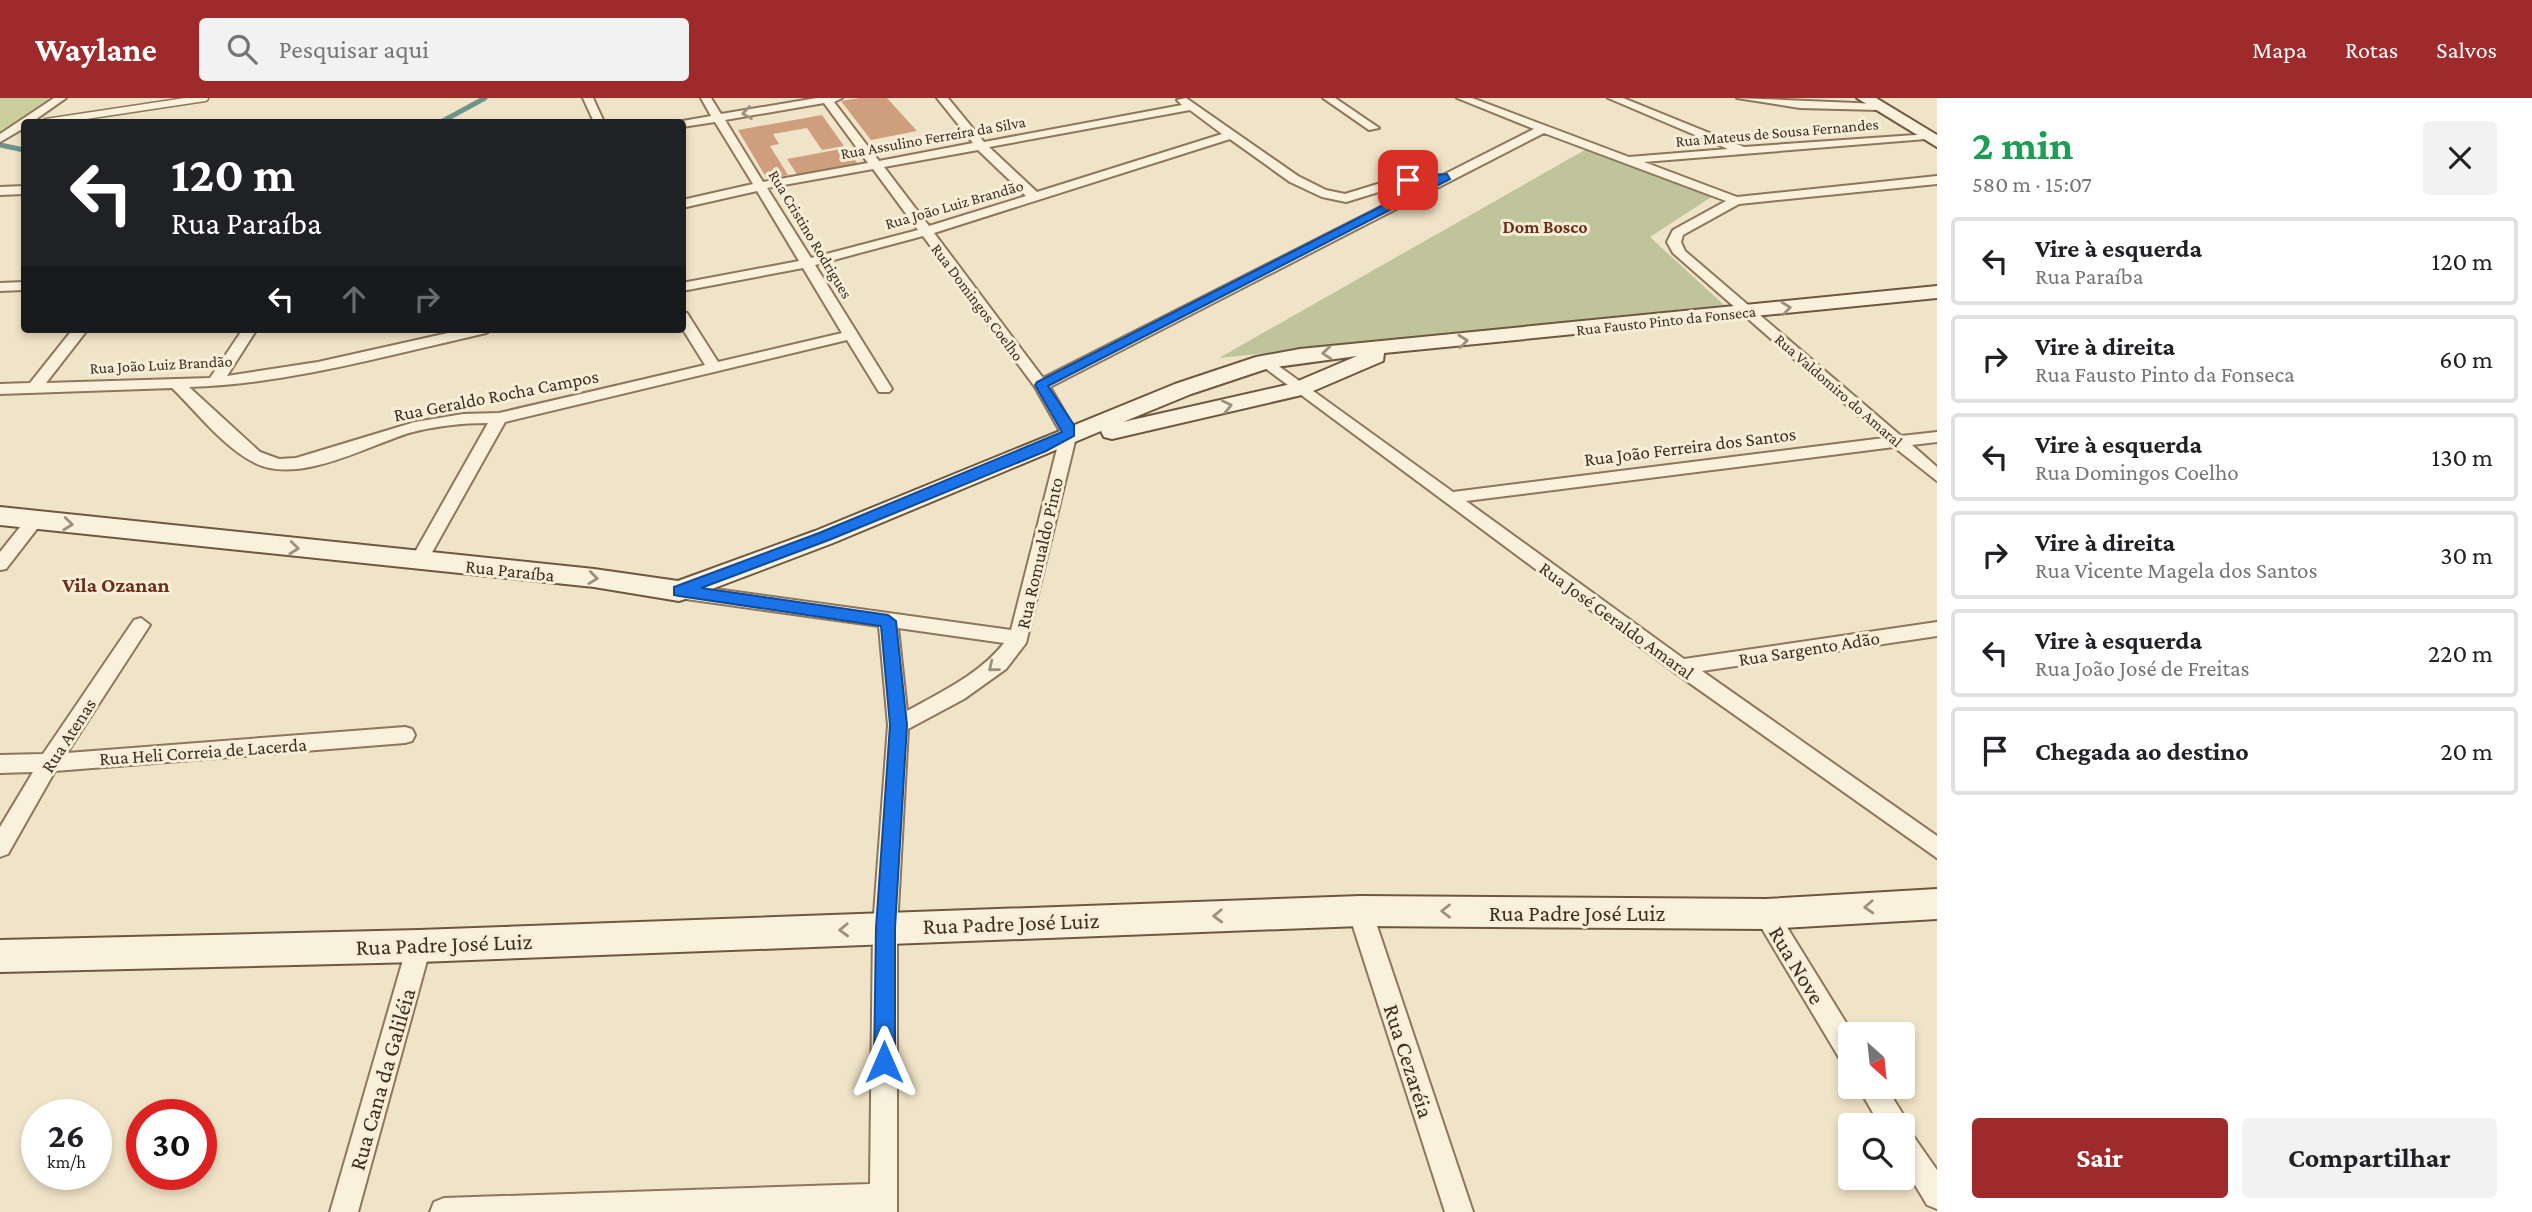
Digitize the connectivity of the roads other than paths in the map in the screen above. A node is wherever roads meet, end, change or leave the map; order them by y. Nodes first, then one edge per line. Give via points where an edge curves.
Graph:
1 (61, 98) edge
2 (205, 98) edge
3 (588, 98) edge
4 (706, 98) edge
5 (942, 98) edge
6 (1179, 98) edge
7 (1328, 98) edge
8 (1462, 98) edge
9 (1613, 98) edge
10 (1742, 98) edge
11 (831, 99) edge
12 (1875, 101) edge
13 (1191, 107) junction
14 (718, 118) junction
15 (30, 119) edge
16 (67, 119) edge
17 (598, 119) edge
18 (686, 123) edge
19 (21, 125) edge
20 (1373, 128) dead end
21 (1545, 128) junction
22 (1230, 135) junction
23 (1933, 136) edge
24 (1, 138) edge
25 (982, 147) junction
26 (1742, 151) junction
27 (1631, 160) junction
28 (878, 165) junction
29 (1447, 177) junction
30 (1937, 180) edge
31 (761, 186) junction
32 (21, 190) edge
33 (0, 191) edge
34 (1036, 198) junction
35 (1736, 201) junction
36 (686, 203) edge
37 (924, 232) junction
38 (809, 263) junction
39 (21, 286) edge
40 (686, 286) edge
41 (0, 287) edge
42 (1937, 292) edge
43 (1747, 312) junction
44 (686, 322) edge
45 (79, 333) edge
46 (247, 333) edge
47 (454, 333) edge
48 (851, 335) junction
49 (1395, 347) junction
50 (1264, 362) junction
51 (715, 369) junction
52 (215, 382) junction
53 (176, 383) junction
54 (1041, 385) junction
55 (35, 387) junction
56 (884, 389) dead end
57 (1298, 389) junction
58 (0, 390) edge
59 (1165, 397) junction
60 (1184, 415) junction
61 (499, 418) junction
62 (1937, 437) edge
63 (1059, 442) junction
64 (1899, 442) junction
65 (1937, 475) edge
66 (1449, 498) junction
67 (0, 516) edge
68 (34, 521) junction
69 (419, 561) junction
70 (0, 564) edge
71 (679, 591) junction
72 (888, 621) junction
73 (141, 625) dead end
74 (1937, 629) edge
75 (1019, 638) junction
76 (1681, 667) junction
77 (898, 725) junction
78 (405, 735) dead end
79 (49, 763) junction
80 (0, 764) edge
81 (0, 847) edge
82 (1937, 848) edge
83 (1937, 904) edge
84 (1360, 911) junction
85 (1766, 914) junction
86 (885, 928) junction
87 (419, 946) junction
88 (0, 956) edge
89 (1838, 1032) edge
90 (1915, 1159) edge
91 (1937, 1195) edge
92 (883, 1204) edge
93 (344, 1212) edge
94 (444, 1212) edge
95 (1459, 1212) edge

1 - 15 street
2 - 16 lane
3 - 17 street
4 - 14 street, Rua Cristino Rodrigues
5 - 25 street
6 - 13 street
7 - 20 street
8 - 21 street
9 - 26 street
10 - 12 street via 1800,105
11 -> 14 street
11 - 28 street, Rua Domingos Coelho
12 - 23 street
13 - 22 street
13 - 25 street, Rua Assulino Ferreira da Silva
14 - 18 street
14 - 31 street, Rua Cristino Rodrigues
19 - 24 street
21 - 27 street
21 - 29 street
22 - 29 street via 1294,179 1337,198 1401,181
22 - 34 street, Rua João Luiz Brandão
23 - 26 street, Rua Mateus de Sousa Fernandes
25 - 28 street, Rua Assulino Ferreira da Silva
25 - 34 street
26 - 27 street, Rua Mateus de Sousa Fernandes
27 - 35 street
28 - 31 street, Rua Assulino Ferreira da Silva
28 - 37 street, Rua Domingos Coelho
29 - 54 street
30 - 35 street
31 - 36 street, Rua Assulino Ferreira da Silva
31 - 38 street, Rua Cristino Rodrigues
32 - 33 street
34 - 37 street, Rua João Luiz Brandão
35 - 43 street, Rua Valdomiro do Amaral via 1678,233 1674,242 1680,253
37 - 38 street, Rua João Luiz Brandão
37 - 54 street, Rua Domingos Coelho
38 - 40 street, Rua João Luiz Brandão
38 - 48 street, Rua Cristino Rodrigues
39 - 41 street
43 -> 42 street, Rua Fausto Pinto da Fonseca
49 -> 43 street, Rua Fausto Pinto da Fonseca
43 - 64 street, Rua Valdomiro do Amaral
44 - 51 street
45 - 55 street
46 - 52 street
47 - 52 street, Rua João Luiz Brandão via 318,366
48 - 51 street, Rua Geraldo Rocha Campos
48 - 56 street, Rua Cristino Rodrigues
49 -> 50 street, Rua Fausto Pinto da Fonseca
49 - 57 street, Rua Fausto Pinto da Fonseca
50 - 57 street, Rua José Geraldo Amaral
50 - 59 street, Rua Fausto Pinto da Fonseca
51 - 61 street, Rua Geraldo Rocha Campos
52 - 53 street, Rua João Luiz Brandão
53 - 55 street, Rua João Luiz Brandão
53 - 61 street, Rua Geraldo Rocha Campos via 250,452 265,461 288,464 435,423
54 - 63 street, Rua Domingos Coelho via 1068,425
55 - 58 street, Rua João Luiz Brandão
60 -> 57 street, Rua Fausto Pinto da Fonseca
57 - 66 street, Rua José Geraldo Amaral
59 - 60 street
59 - 63 street, Rua Fausto Pinto da Fonseca
60 - 63 street, Rua Fausto Pinto da Fonseca
61 - 69 street
62 - 64 street, Rua João Ferreira dos Santos
63 - 71 street, Rua Fausto Pinto da Fonseca
63 - 75 street, Rua Romualdo Pinto
64 - 65 street, Rua Valdomiro do Amaral
64 - 66 street, Rua João Ferreira dos Santos
66 - 76 street, Rua José Geraldo Amaral
67 - 68 street, Rua Paraíba
68 -> 69 street, Rua Paraíba
68 - 70 street
69 -> 71 street, Rua Paraíba
71 - 72 street, Rua Paraíba
72 - 75 street, Rua Paraíba
72 - 77 street
73 - 79 street, Rua Atenas
74 - 76 street, Rua Sargento Adão
75 -> 77 street, Rua Romualdo Pinto via 999,664
76 - 82 street, Rua José Geraldo Amaral
77 - 86 street
78 - 79 street, Rua Heli Correia de Lacerda
79 - 80 street, Rua Heli Correia de Lacerda
79 - 81 street, Rua Atenas
83 -> 85 street, Rua Padre José Luiz
85 -> 84 street, Rua Padre José Luiz
84 -> 86 street, Rua Padre José Luiz
84 - 95 street, Rua Cezaréia
85 - 89 street, Rua Nove
86 -> 87 street, Rua Padre José Luiz
86 - 92 street
87 - 88 street, Rua Padre José Luiz
87 - 93 street, Rua Cana da Galiléia
90 - 91 street
92 - 94 street

